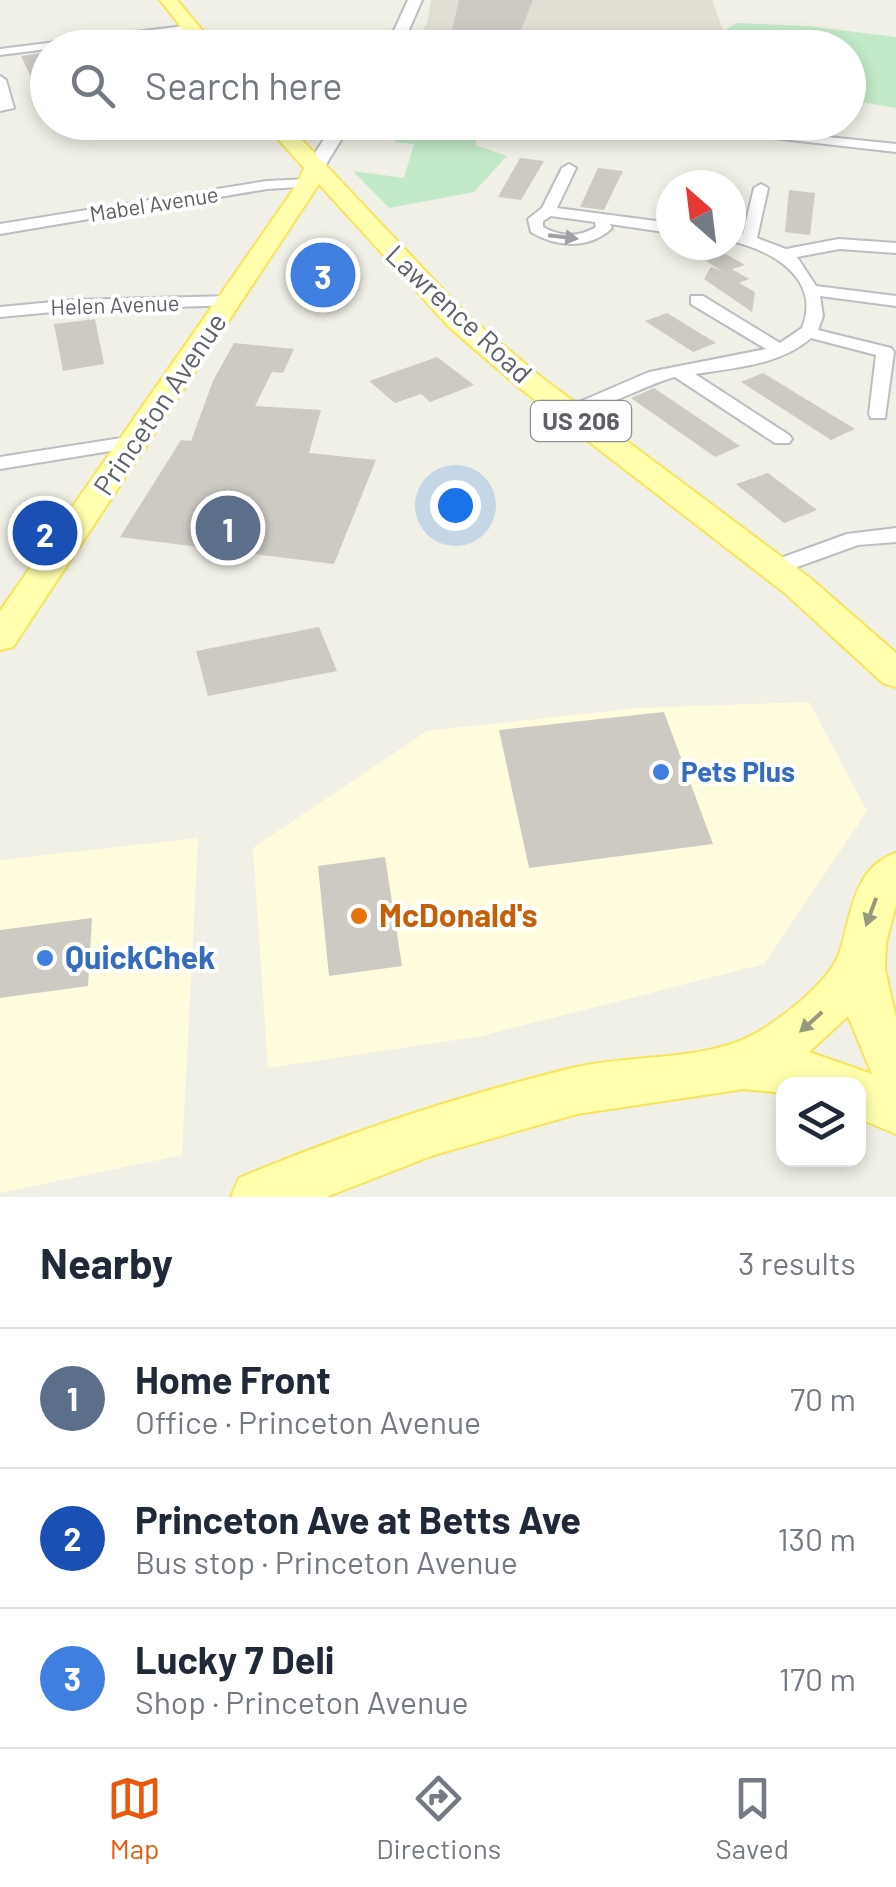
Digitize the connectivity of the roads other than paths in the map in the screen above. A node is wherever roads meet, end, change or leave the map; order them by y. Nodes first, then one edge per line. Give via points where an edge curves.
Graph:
1 (168, 0) edge
2 (415, 0) edge
3 (192, 28) joint
4 (176, 30) edge
5 (401, 30) edge
6 (30, 48) edge
7 (0, 52) edge
8 (0, 80) edge
9 (0, 107) edge
10 (286, 140) edge
11 (333, 140) edge
12 (817, 140) edge
13 (896, 148) edge
14 (569, 168) dead end
15 (312, 175) junction
16 (761, 188) dead end
17 (548, 212) junction
18 (356, 215) junction
19 (601, 218) junction
20 (746, 224) edge
21 (656, 226) edge
22 (0, 229) edge
23 (274, 236) junction
24 (746, 240) edge
25 (896, 248) edge
26 (786, 254) junction
27 (810, 290) junction
28 (697, 300) dead end
29 (896, 301) edge
30 (231, 302) junction
31 (0, 312) edge
32 (807, 332) junction
33 (780, 350) junction
34 (677, 370) junction
35 (570, 413) junction
36 (878, 414) dead end
37 (782, 439) dead end
38 (134, 442) junction
39 (0, 464) edge
40 (896, 535) edge
41 (775, 568) junction
42 (0, 638) edge
43 (896, 674) edge
44 (896, 871) edge
45 (861, 960) junction
46 (744, 1066) junction
47 (896, 1070) edge
48 (816, 1077) edge
49 (866, 1096) edge
50 (896, 1110) edge
51 (258, 1197) edge

1 - 3 main road
2 - 5 main road
3 - 4 street
6 - 7 street
8 - 9 street via 10,106
10 - 15 main road, Lawrence Road / US 206
11 - 15 main road
12 - 13 street
14 - 17 street
15 - 18 main road, Lawrence Road / US 206
15 - 22 street, Mabel Avenue
15 - 23 main road, Princeton Avenue
16 - 20 street
17 - 19 street
17 -> 19 street via 535,219 536,229 563,240 601,232
18 - 23 main road via 312,210
18 - 35 main road, Lawrence Road / US 206 via 458,322
19 - 21 street
23 - 30 main road, Princeton Avenue
24 - 26 street
25 - 26 street via 840,244
26 - 27 street via 805,273
27 - 29 street
27 - 32 street via 815,312
28 - 33 street
30 - 31 street, Helen Avenue
30 - 38 main road, Princeton Avenue
32 - 33 street
32 - 36 street via 885,352
33 - 34 street
34 - 35 street
34 - 37 street
35 - 41 main road, Lawrence Road / US 206
38 - 39 street
38 - 42 main road, Princeton Avenue
40 - 41 street via 855,539
41 - 43 main road, Lawrence Road / US 206
44 -> 45 main road via 869,914
45 -> 46 main road via 840,995 802,1031
45 - 47 main road via 868,1009
46 - 48 main road
46 - 51 main road via 577,1090 434,1130
49 - 50 main road

